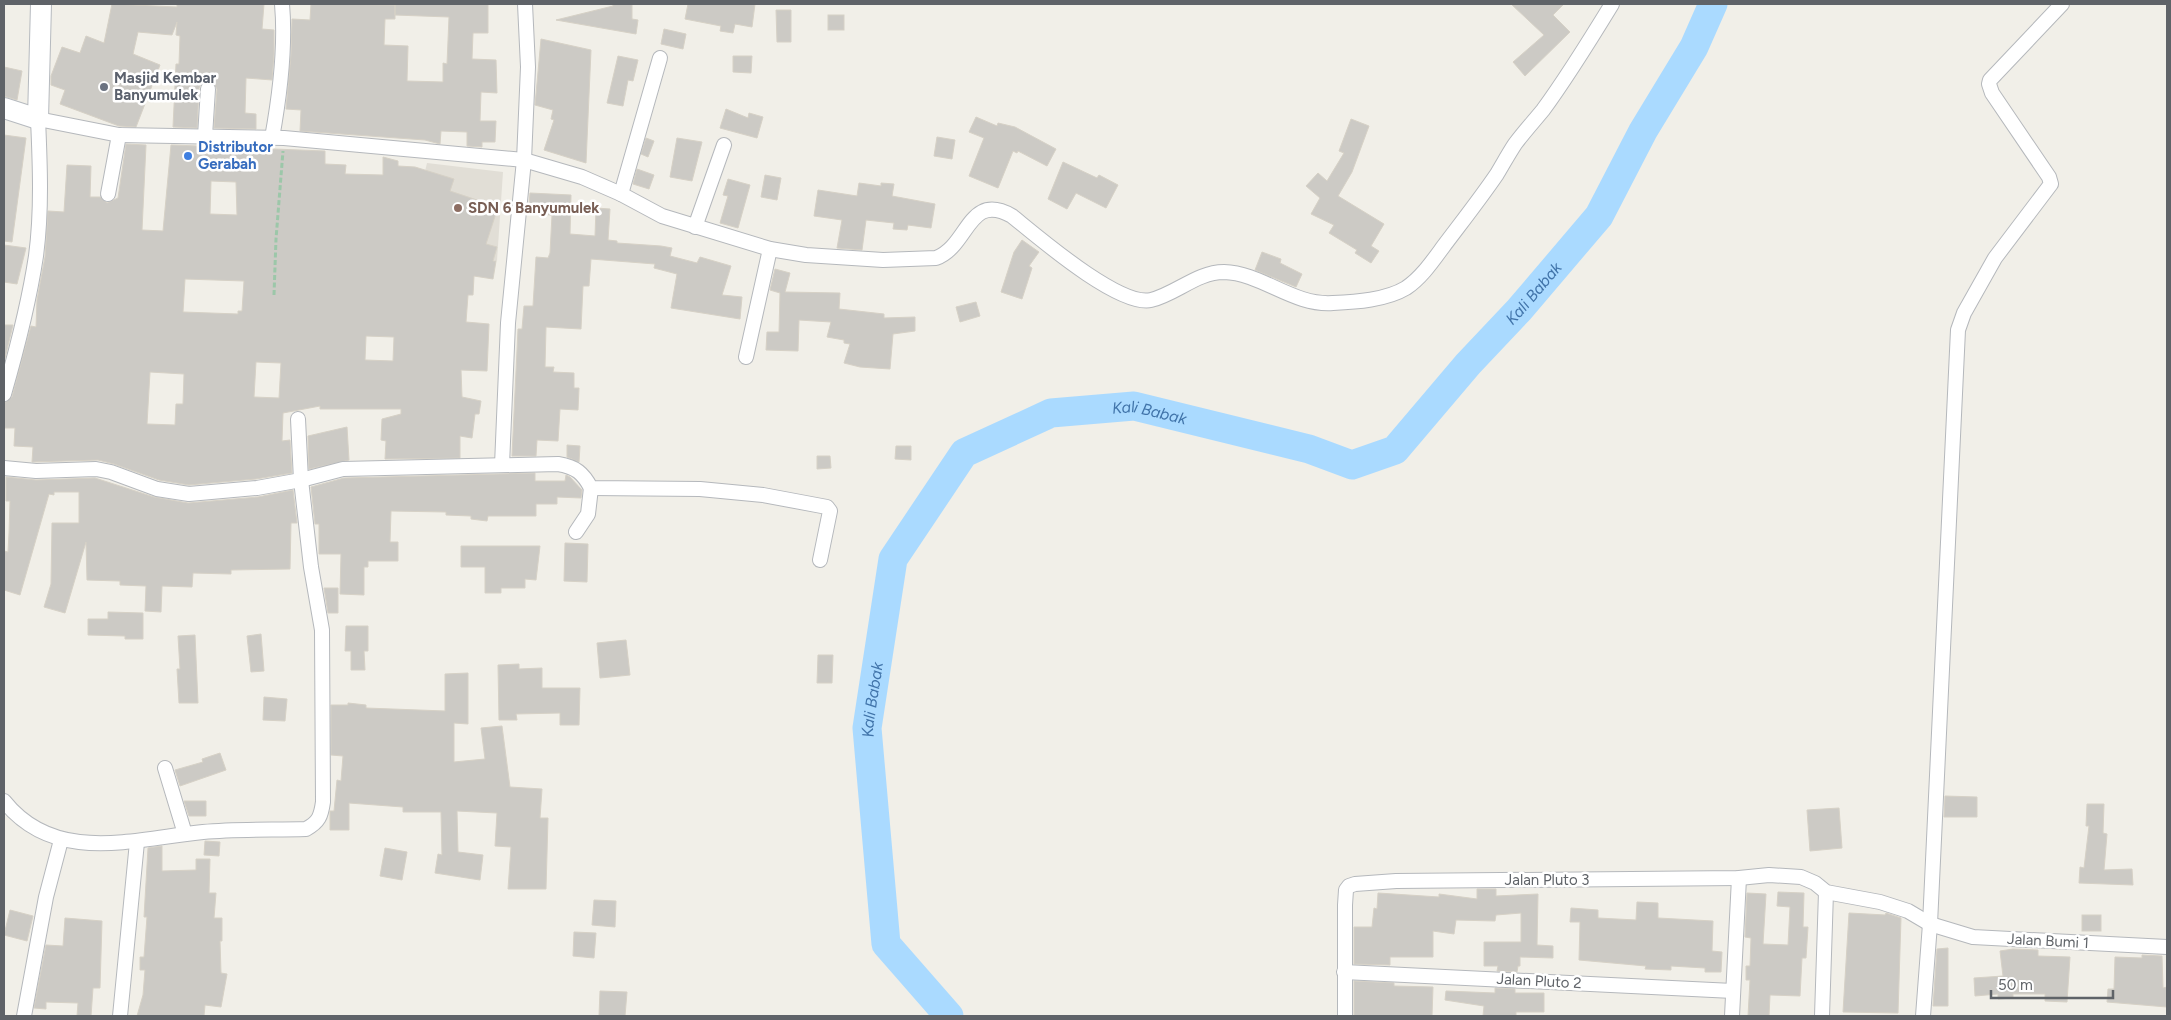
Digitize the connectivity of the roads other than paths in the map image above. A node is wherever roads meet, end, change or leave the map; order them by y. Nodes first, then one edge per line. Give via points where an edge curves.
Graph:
1 (41, 4) edge
2 (282, 4) edge
3 (525, 4) edge
4 (1612, 4) edge
5 (2062, 4) edge
6 (660, 58) dead end
7 (208, 89) dead end
8 (4, 108) edge
9 (38, 119) junction
10 (119, 135) junction
11 (205, 136) junction
12 (278, 138) junction
13 (724, 145) dead end
14 (524, 160) junction
15 (108, 194) dead end
16 (621, 194) junction
17 (695, 227) junction
18 (770, 249) junction
19 (746, 356) dead end
20 (5, 387) edge
21 (298, 419) dead end
22 (502, 465) junction
23 (4, 468) edge
24 (301, 480) junction
25 (591, 488) junction
26 (576, 532) dead end
27 (820, 560) dead end
28 (165, 768) dead end
29 (4, 801) edge
30 (185, 834) junction
31 (61, 840) junction
32 (137, 842) junction
33 (1739, 878) junction
34 (1826, 892) junction
35 (1930, 924) junction
36 (2167, 947) edge
37 (1344, 972) junction
38 (1733, 991) junction
39 (24, 1016) edge
40 (120, 1016) edge
41 (1345, 1016) edge
42 (1732, 1016) edge
43 (1822, 1016) edge
44 (1923, 1016) edge

1 - 9 main road
2 - 12 street via 284,26
3 - 14 street via 528,67
4 - 18 street via 1568,74 1431,264 1404,289 1376,298 1330,304 1313,302 1237,273 1222,272 1207,274 1176,291 1150,300 1137,301 1122,296 1089,275 1012,216 991,208 983,210 952,248 936,258 883,260
5 - 35 street via 1988,84 2051,184 1995,258 1958,330
6 - 16 street
7 - 11 street
8 - 9 main road
9 - 10 street
9 - 20 street via 36,255 26,310
10 - 11 street
10 - 15 street
11 - 12 street
12 - 14 street
13 - 17 street
14 - 16 street via 582,177
14 - 22 street via 508,323
16 - 17 street via 662,216
17 - 18 street
18 - 19 street
21 - 24 street
22 - 24 street via 360,467 316,474
22 - 25 street via 569,466 584,474
23 - 24 street via 36,471 96,469 157,489 189,494
24 - 30 street via 322,630 321,817 306,829
25 - 26 street via 588,514
25 - 27 street via 700,489 763,495 827,507 830,511
28 - 30 street
29 - 31 street via 46,836
30 - 32 street
31 - 32 street
31 - 39 street via 46,897
32 - 40 street
33 - 34 street, Jalan Pluto 3 via 1794,876 1815,883
33 - 37 street, Jalan Pluto 3 via 1355,884 1346,890
33 - 38 street
34 - 35 street, Jalan Bumi 1 via 1880,902 1908,911
34 - 43 street
35 - 36 street, Jalan Bumi 1 via 1973,937
35 - 44 street
37 - 38 street, Jalan Pluto 2
37 - 41 street
38 - 42 street

